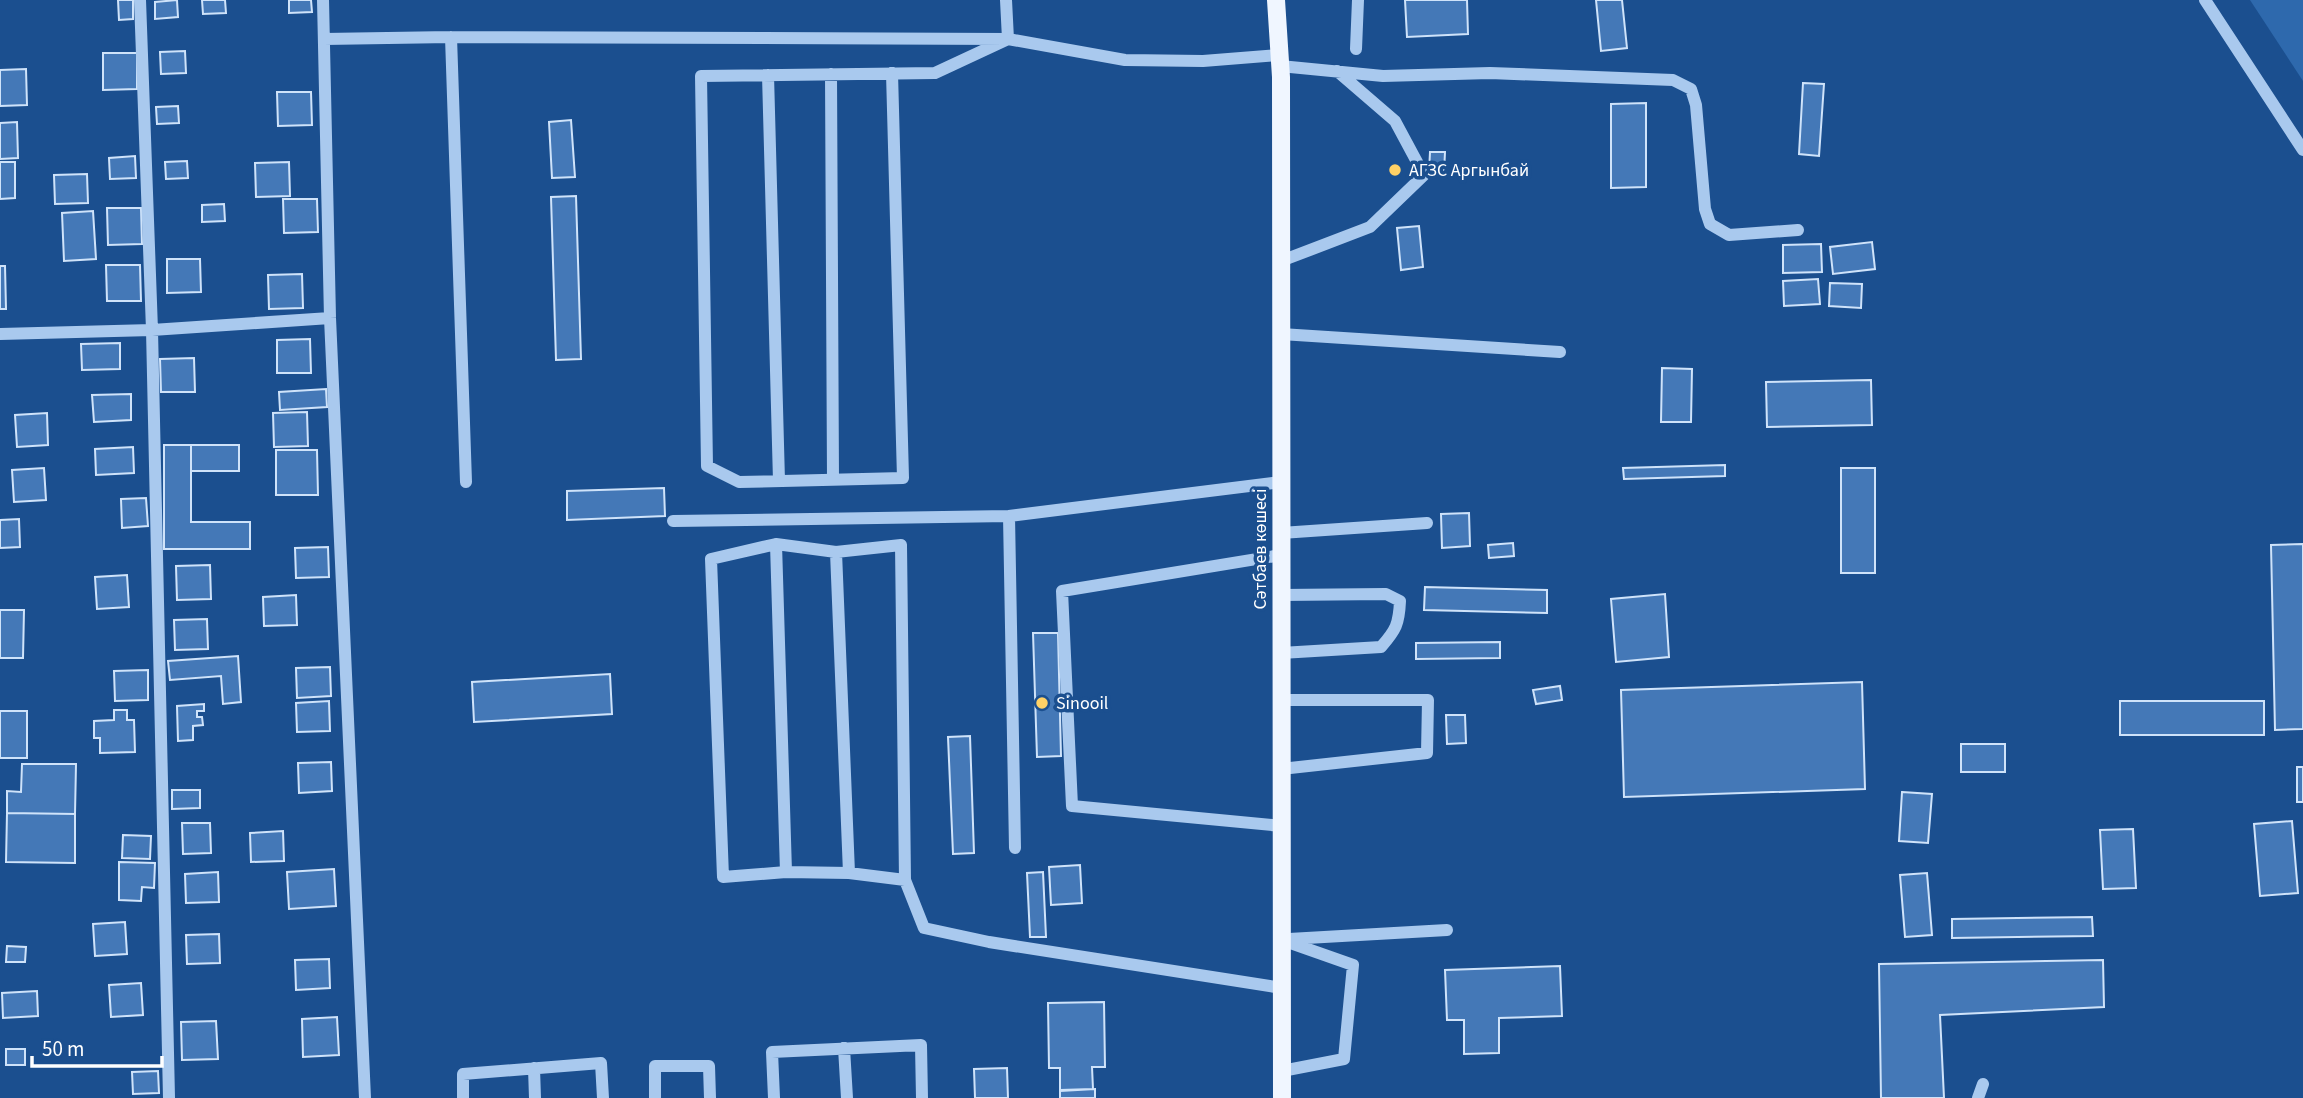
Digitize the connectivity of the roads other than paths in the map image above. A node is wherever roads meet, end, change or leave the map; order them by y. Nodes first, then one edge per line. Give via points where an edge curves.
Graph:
1 (140, 0) edge
2 (323, 0) edge
3 (1006, 0) edge
4 (1276, 0) edge
5 (1358, 0) edge
6 (2205, 0) edge
7 (452, 37) junction
8 (324, 39) junction
9 (1008, 40) junction
10 (1356, 50) dead end
11 (1280, 60) junction
12 (1337, 71) junction
13 (892, 73) junction
14 (831, 74) junction
15 (768, 75) junction
16 (2303, 150) edge
17 (1798, 230) dead end
18 (1281, 261) junction
19 (330, 318) junction
20 (152, 330) junction
21 (0, 334) edge
22 (1281, 334) junction
23 (1560, 352) dead end
24 (833, 480) junction
25 (779, 481) junction
26 (466, 482) dead end
27 (1281, 482) junction
28 (1009, 516) junction
29 (673, 521) dead end
30 (1427, 523) dead end
31 (1281, 533) junction
32 (776, 544) junction
33 (836, 552) junction
34 (1281, 555) junction
35 (1281, 595) junction
36 (1281, 653) junction
37 (1282, 700) junction
38 (1281, 769) junction
39 (1282, 826) junction
40 (1015, 848) dead end
41 (786, 872) junction
42 (849, 873) junction
43 (905, 880) junction
44 (1447, 930) dead end
45 (1282, 940) junction
46 (1282, 988) junction
47 (844, 1048) junction
48 (534, 1068) junction
49 (1282, 1071) junction
50 (1983, 1084) dead end
51 (169, 1098) edge
52 (365, 1098) edge
53 (463, 1098) edge
54 (535, 1098) edge
55 (603, 1098) edge
56 (655, 1098) edge
57 (710, 1098) edge
58 (774, 1098) edge
59 (846, 1098) edge
60 (922, 1098) edge
61 (1282, 1098) edge
62 (1978, 1098) edge

1 - 20 street
2 - 8 street
3 - 9 street
4 - 11 main road, Сәтбаев көшесі
5 - 10 street
6 - 16 street
7 - 8 street
7 - 9 street
7 - 26 street
8 - 19 street
9 - 11 street via 1125,60
9 - 13 street via 935,73
11 - 12 street
11 - 18 main road, Сәтбаев көшесі
12 - 17 street via 1383,76 1490,73 1673,80 1691,89 1696,105 1710,224 1729,234
12 - 18 street via 1395,121 1424,175 1370,227
13 - 14 street
13 - 24 street via 904,478
14 - 15 street
14 - 24 street
15 - 25 street
15 - 25 street via 701,76 708,467 739,482
18 - 22 main road, Сәтбаев көшесі
19 - 20 street
19 - 52 street
20 - 21 street
20 - 51 street
22 - 23 street
22 - 27 main road, Сәтбаев көшесі
24 - 25 street
27 - 28 street
27 - 31 main road, Сәтбаев көшесі
28 - 29 street
28 - 40 street
30 - 31 street
31 - 34 main road, Сәтбаев көшесі
32 - 33 street
32 - 41 street
32 - 41 street via 711,559 723,877
33 - 42 street
33 - 43 street via 901,545
34 - 35 main road, Сәтбаев көшесі
34 - 39 street via 1062,591 1072,806
35 - 36 main road, Сәтбаев көшесі
35 - 36 street via 1386,594 1400,601 1400,620 1381,648
36 - 37 main road, Сәтбаев көшесі
37 - 38 main road, Сәтбаев көшесі
37 - 38 street via 1428,700 1427,753
38 - 39 main road, Сәтбаев көшесі
39 - 45 main road, Сәтбаев көшесі
41 - 42 street
42 - 43 street
43 - 46 street via 925,928
44 - 45 street
45 - 46 main road, Сәтбаев көшесі
45 - 49 street via 1353,965 1343,1059
46 - 49 main road, Сәтбаев көшесі
47 - 58 street via 772,1052
47 - 59 street
47 - 60 street via 921,1045
48 - 53 street via 463,1074
48 - 54 street
48 - 55 street via 601,1063
49 - 61 main road, Сәтбаев көшесі
50 - 62 street
56 - 57 street via 655,1066 709,1066

